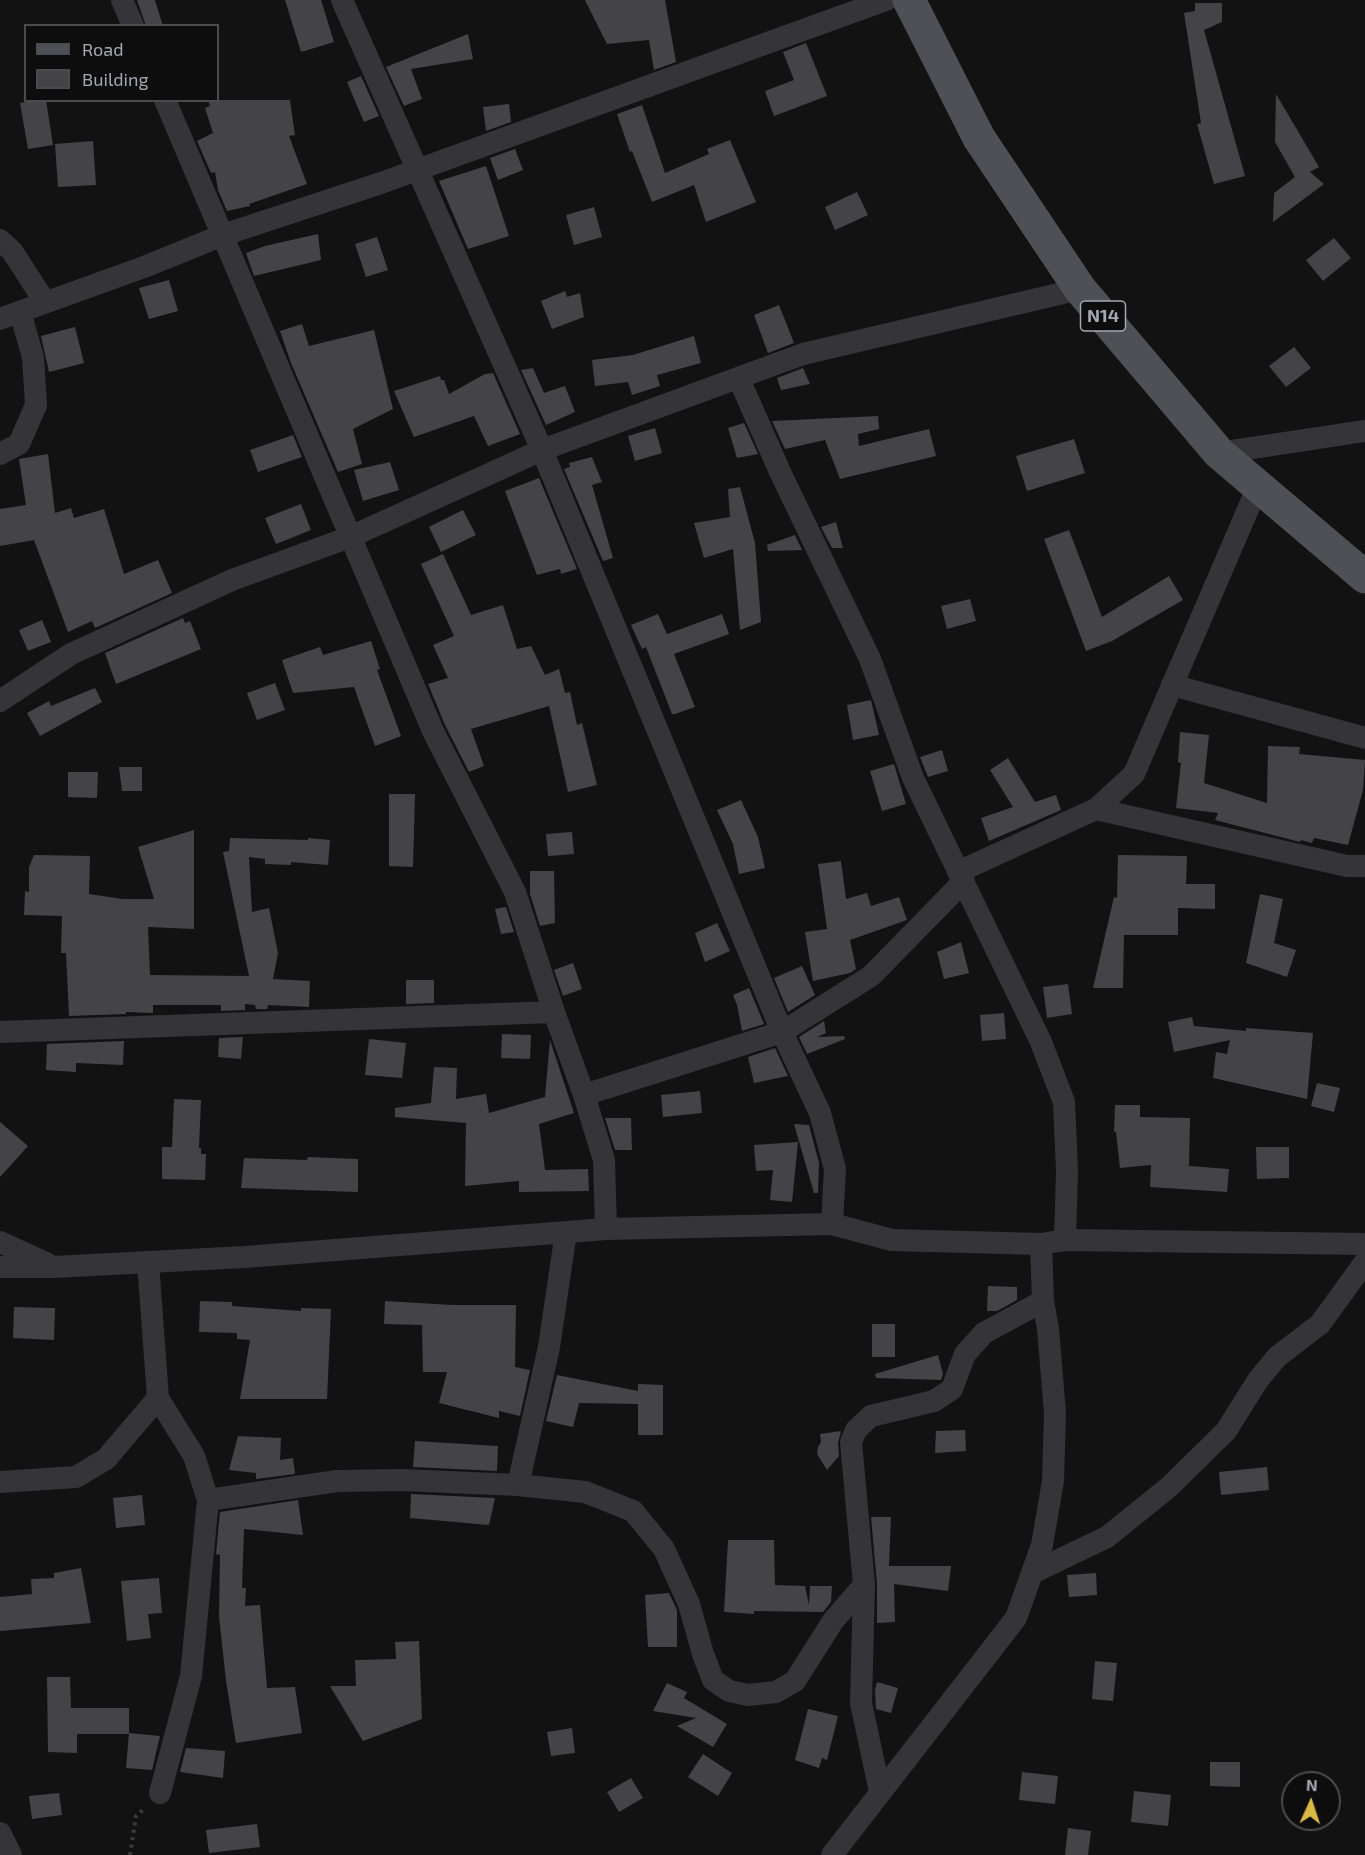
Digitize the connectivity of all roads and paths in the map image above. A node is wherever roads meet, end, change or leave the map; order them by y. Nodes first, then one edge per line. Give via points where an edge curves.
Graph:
1 (122, 0) edge
2 (342, 0) edge
3 (886, 0) edge
4 (909, 0) edge
5 (132, 24) edge
6 (166, 102) edge
7 (418, 170) junction
8 (223, 235) junction
9 (0, 240) edge
10 (1080, 289) junction
11 (45, 302) junction
12 (10, 315) edge
13 (739, 379) junction
14 (1365, 431) edge
15 (542, 450) junction
16 (1219, 453) junction
17 (0, 454) edge
18 (1258, 486) junction
19 (350, 537) junction
20 (1365, 577) edge
21 (1172, 685) junction
22 (0, 701) edge
23 (1365, 738) edge
24 (1096, 809) junction
25 (1365, 866) edge
26 (961, 877) junction
27 (554, 1012) junction
28 (0, 1032) edge
29 (782, 1032) junction
30 (584, 1095) junction
31 (832, 1224) junction
32 (606, 1229) junction
33 (566, 1232) junction
34 (1065, 1240) junction
35 (0, 1242) edge
36 (1041, 1244) junction
37 (1365, 1245) edge
38 (148, 1262) junction
39 (1365, 1262) edge
40 (0, 1267) edge
41 (54, 1267) junction
42 (1043, 1301) junction
43 (158, 1398) junction
44 (0, 1482) edge
45 (518, 1485) junction
46 (208, 1500) junction
47 (1032, 1573) junction
48 (864, 1585) junction
49 (880, 1792) junction
50 (160, 1793) joint
51 (0, 1833) edge
52 (11, 1855) edge
53 (130, 1855) edge
54 (832, 1855) edge

1 - 5 street
2 - 7 street
3 - 7 street
4 - 10 main road, N14 via 979,138
6 - 8 street
7 - 8 street
7 - 15 street
8 - 11 street
8 - 19 street
9 - 11 street via 12,251
10 - 13 street via 803,354
10 - 16 main road, N14
11 - 12 street
12 - 17 street via 33,357 36,405 19,444
13 - 15 street
13 - 26 street via 870,659 913,777
14 - 16 street
15 - 19 street
15 - 29 street
16 - 18 main road, N14
18 - 20 main road, N14
18 - 21 street
19 - 22 street via 232,580 71,654
19 - 27 street via 433,731 515,892
21 - 23 street
21 - 24 street via 1134,774
24 - 25 street via 1347,866
24 - 26 street
26 - 29 street via 871,976
26 - 34 street via 1041,1042 1064,1102
27 - 28 street
27 - 30 street
29 - 30 street
29 - 31 street via 820,1113 835,1169
30 - 32 street via 604,1160
31 - 32 street
31 - 36 street via 892,1240
32 - 33 street
33 - 38 street
33 - 45 street via 549,1347
34 - 36 street
34 - 37 street
35 - 41 street
36 - 42 street
38 - 41 street
38 - 43 street
39 - 47 street via 1320,1324 1277,1357 1226,1431 1169,1487 1107,1537
40 - 41 street
42 - 47 street via 1055,1413 1053,1481 1042,1545
42 - 48 street via 984,1333 965,1354 952,1389 934,1401 871,1416 856,1430 851,1442
43 - 44 street via 106,1460 76,1477
43 - 46 street via 194,1456
45 - 46 street via 337,1481
45 - 48 street via 585,1492 633,1511 664,1549 689,1604 713,1680 729,1691 748,1695 776,1692 795,1681 833,1620
46 - 50 street via 191,1676
47 - 49 street via 1017,1618
48 - 49 street via 861,1703
49 - 54 street
50 - 53 path via 157,1802 136,1816
51 - 52 street

